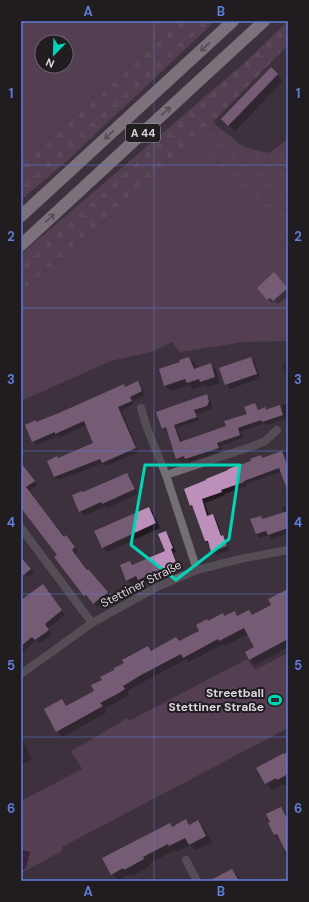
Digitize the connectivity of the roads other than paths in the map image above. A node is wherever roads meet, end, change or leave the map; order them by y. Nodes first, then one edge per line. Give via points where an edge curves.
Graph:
1 (233, 21) edge
2 (264, 21) edge
3 (21, 216) edge
4 (21, 245) edge
5 (141, 408) dead end
6 (277, 430) dead end
7 (166, 475) junction
8 (21, 528) edge
9 (288, 550) edge
10 (197, 570) junction
11 (92, 623) junction
12 (21, 674) edge
13 (186, 860) dead end
14 (197, 881) edge

1 -> 3 highway, A 44
4 -> 2 highway, A 44
5 - 7 street
6 - 7 street via 256,445
7 - 10 street
8 - 11 street
9 - 10 street, Stettiner Straße
10 - 11 street, Stettiner Straße via 157,587
11 - 12 street, Stettiner Straße
13 - 14 street

